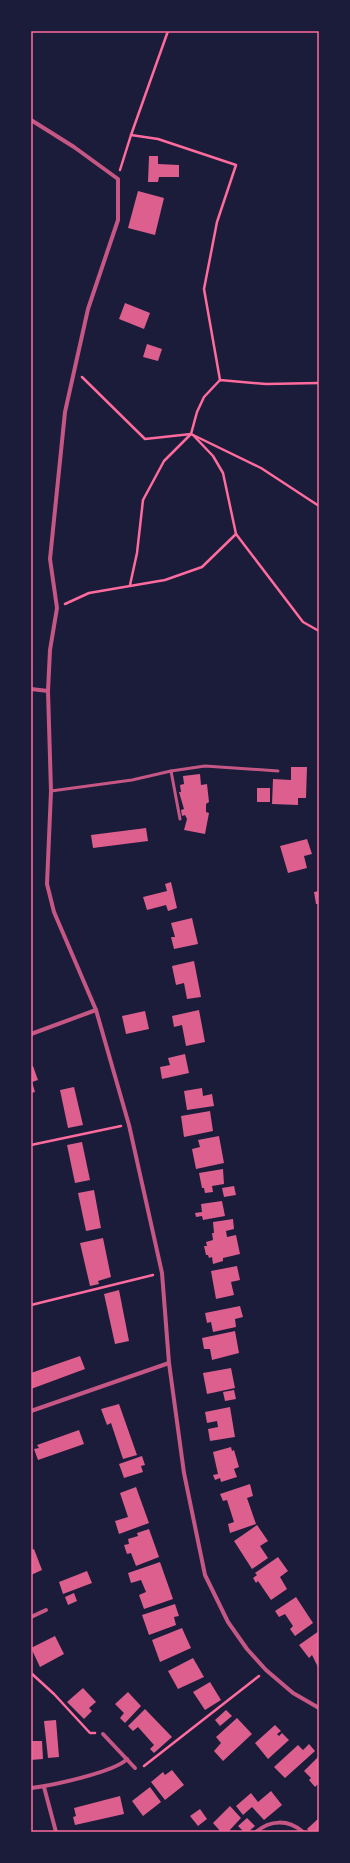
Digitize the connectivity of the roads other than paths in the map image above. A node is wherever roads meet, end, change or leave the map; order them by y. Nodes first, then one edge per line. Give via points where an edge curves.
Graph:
1 (31, 120) edge
2 (31, 689) edge
3 (48, 691) junction
4 (171, 771) junction
5 (278, 771) dead end
6 (51, 791) junction
7 (180, 819) dead end
8 (96, 1010) junction
9 (31, 1034) edge
10 (169, 1362) junction
11 (31, 1411) edge
12 (46, 1610) dead end
13 (31, 1617) edge
14 (319, 1708) edge
15 (103, 1734) road end
16 (127, 1759) junction
17 (135, 1768) road end
18 (44, 1787) junction
19 (31, 1788) edge
20 (56, 1832) edge
21 (256, 1832) edge
22 (303, 1832) edge

1 - 3 street via 118,179 118,220 88,309 65,412 50,559 57,608 50,650
2 - 3 street
3 - 6 street
4 - 5 lane via 204,766
4 - 6 lane via 132,780
4 - 7 lane
6 - 8 street via 47,884 54,912
8 - 9 street
8 - 10 street via 129,1125 162,1273
10 - 11 street
10 - 14 street via 184,1472 205,1574 228,1622 247,1648 266,1670 293,1693
12 - 13 street
15 - 16 street
16 - 17 street
16 - 18 street via 118,1766
18 - 19 street
18 - 20 street
21 - 22 street via 264,1825 280,1821

